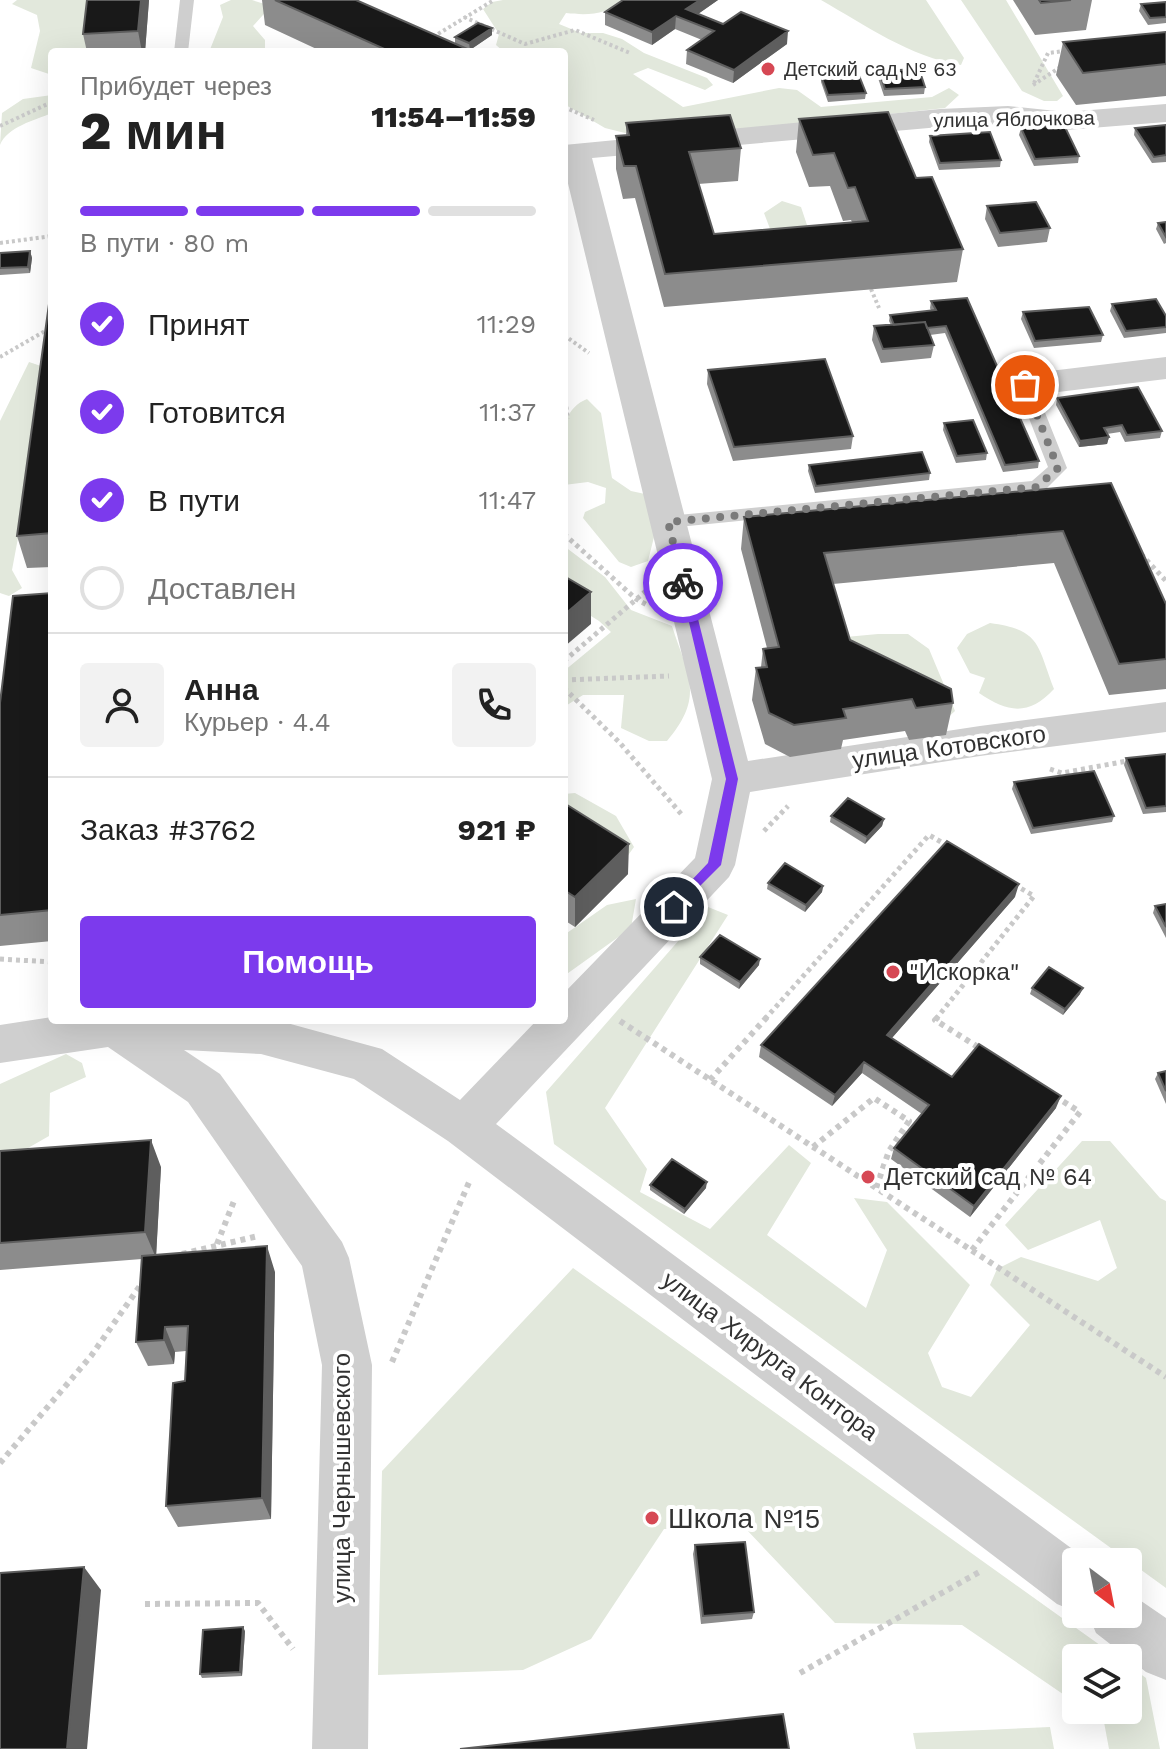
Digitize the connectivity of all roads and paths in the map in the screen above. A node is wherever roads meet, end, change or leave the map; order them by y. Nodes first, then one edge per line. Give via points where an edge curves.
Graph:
1 (187, 0) edge
2 (494, 0) edge
3 (464, 17) junction
4 (438, 47) edge
5 (181, 48) edge
6 (1072, 50) edge
7 (630, 53) dead end
8 (1062, 66) edge
9 (48, 104) edge
10 (1166, 113) edge
11 (0, 126) edge
12 (48, 237) edge
13 (0, 243) edge
14 (871, 289) edge
15 (879, 308) dead end
16 (48, 329) edge
17 (0, 357) edge
18 (1166, 368) edge
19 (1025, 385) joint
20 (668, 522) junction
21 (568, 538) edge
22 (1136, 549) edge
23 (678, 565) junction
24 (1166, 581) edge
25 (636, 599) junction
26 (695, 632) junction
27 (568, 658) edge
28 (706, 675) junction
29 (568, 680) edge
30 (568, 692) edge
31 (1166, 717) edge
32 (732, 779) junction
33 (719, 847) junction
34 (955, 850) edge
35 (1008, 881) edge
36 (0, 959) edge
37 (48, 962) edge
38 (619, 1020) dead end
39 (110, 1024) edge
40 (116, 1024) edge
41 (127, 1024) edge
42 (0, 1044) edge
43 (988, 1054) edge
44 (710, 1080) junction
45 (1054, 1096) edge
46 (475, 1135) junction
47 (813, 1147) junction
48 (876, 1188) junction
49 (217, 1245) dead end
50 (972, 1250) junction
51 (174, 1256) edge
52 (145, 1280) edge
53 (386, 1375) dead end
54 (1166, 1377) edge
55 (0, 1463) edge
56 (990, 1566) dead end
57 (1062, 1575) edge
58 (145, 1604) dead end
59 (1134, 1628) edge
60 (295, 1651) dead end
61 (1166, 1652) edge
62 (800, 1673) dead end
63 (340, 1749) edge

1 - 5 lane
2 - 3 path
3 - 4 path via 427,41
3 - 7 path via 525,44 575,30
6 - 8 path via 1048,53 1033,85
9 - 11 path
10 - 20 street, улица Яблочкова via 1066,121 1008,115 940,118 575,151
12 - 13 path
14 - 15 path
16 - 17 path
18 - 19 street
19 - 20 lane via 1058,468 1037,487
20 - 23 street
21 - 25 path
22 - 24 path
23 - 25 path
23 - 26 street
25 - 26 path
25 - 27 path
26 - 28 street
28 - 29 path
28 - 32 street
30 - 33 path via 619,742 678,813
31 - 32 street, улица Котовского
32 - 33 street
33 - 46 street via 714,865
34 - 44 path via 929,835
35 - 43 path via 1034,896 935,1020
36 - 37 path
38 - 44 path
39 - 42 street
40 - 63 street, улица Чернышевского via 204,1088 325,1258 347,1365
41 - 46 street, улица Хирурга Контора via 261,1035 366,1063
44 - 47 path
45 - 50 path via 1080,1112
46 - 53 path
46 - 57 street, улица Хирурга Контора
47 - 48 path
47 - 48 path via 874,1098 909,1121 889,1151
48 - 50 path
49 - 51 path
50 - 54 path
52 - 55 path via 91,1356
56 - 62 path
58 - 60 path via 258,1603
59 - 61 street

